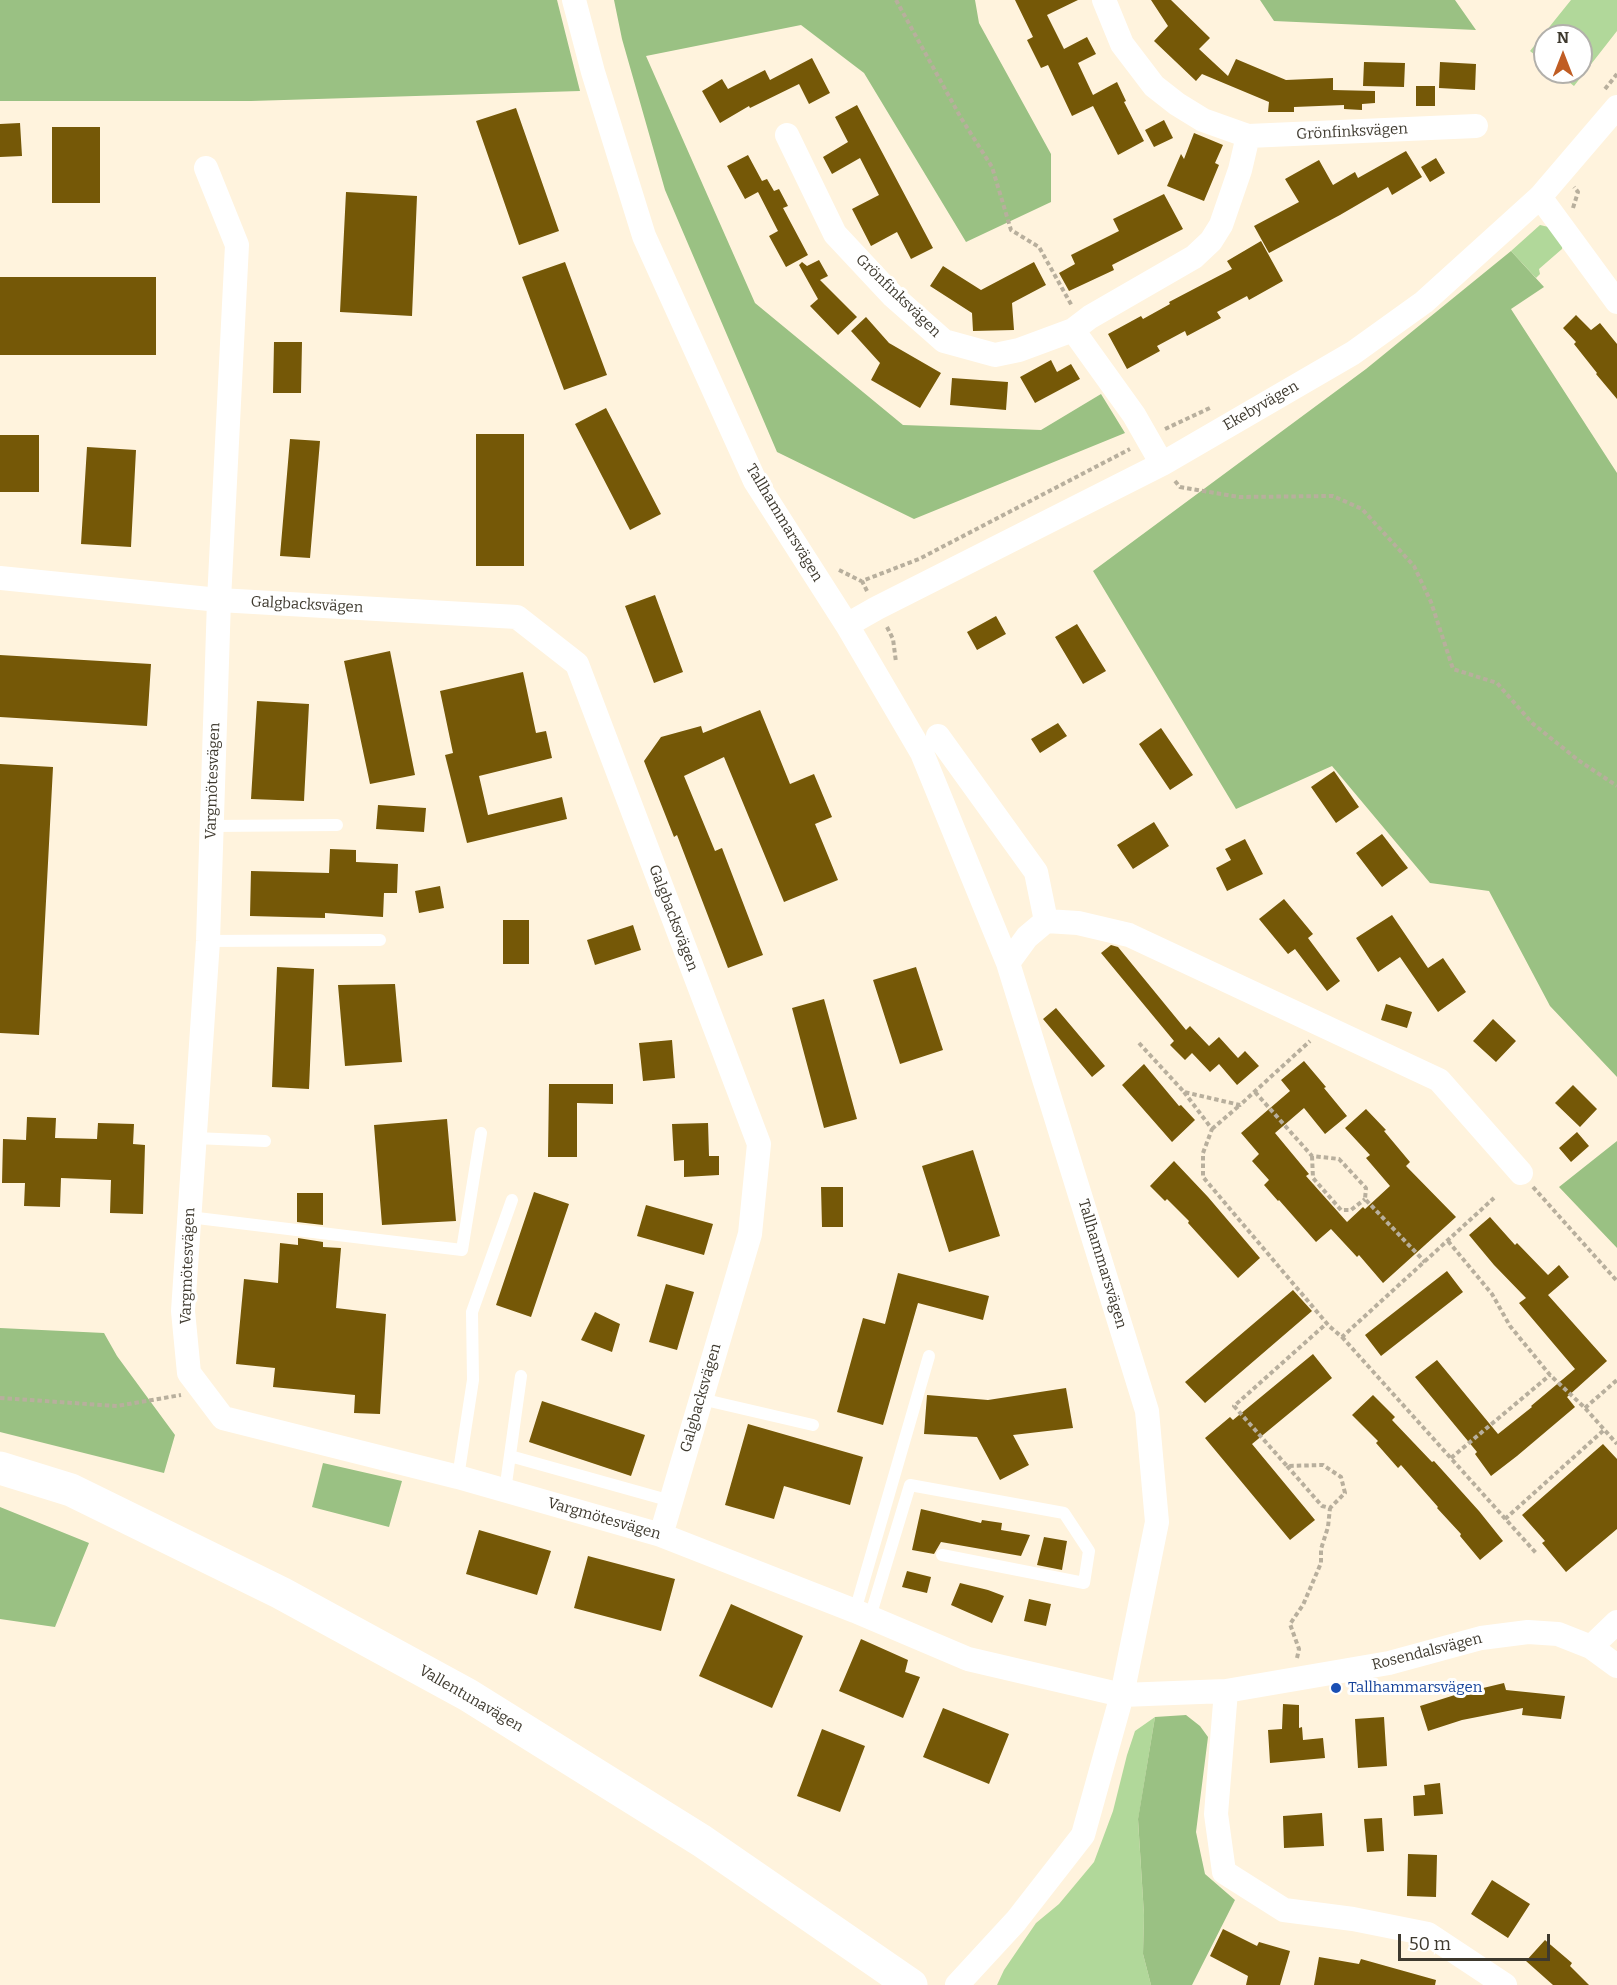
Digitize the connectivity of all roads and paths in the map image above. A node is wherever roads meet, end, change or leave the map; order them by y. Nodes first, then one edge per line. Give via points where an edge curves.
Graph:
1 (574, 0) edge
2 (896, 0) edge
3 (1104, 0) edge
4 (1617, 74) edge
5 (1610, 99) edge
6 (1462, 130) dead end
7 (787, 135) dead end
8 (1248, 136) junction
9 (206, 168) dead end
10 (1540, 197) junction
11 (1617, 302) edge
12 (1077, 327) junction
13 (1219, 404) dead end
14 (1148, 437) junction
15 (1162, 464) junction
16 (833, 565) dead end
17 (0, 578) edge
18 (861, 581) junction
19 (219, 600) junction
20 (877, 608) junction
21 (847, 625) junction
22 (899, 668) dead end
23 (938, 736) dead end
24 (1617, 786) edge
25 (337, 825) dead end
26 (212, 826) junction
27 (1046, 921) junction
28 (380, 940) dead end
29 (208, 942) junction
30 (1008, 963) junction
31 (1326, 1027) junction
32 (1139, 1042) dead end
33 (1184, 1092) junction
34 (1255, 1092) junction
35 (1240, 1105) junction
36 (1212, 1129) junction
37 (481, 1133) dead end
38 (195, 1138) junction
39 (265, 1141) dead end
40 (1312, 1156) junction
41 (1521, 1173) joint
42 (1494, 1198) dead end
43 (1365, 1199) junction
44 (513, 1200) dead end
45 (189, 1217) junction
46 (1448, 1241) junction
47 (1425, 1262) junction
48 (1617, 1281) edge
49 (1327, 1323) junction
50 (1342, 1336) junction
51 (929, 1356) dead end
52 (1550, 1375) junction
53 (521, 1376) dead end
54 (1617, 1380) edge
55 (201, 1392) junction
56 (0, 1398) edge
57 (701, 1399) junction
58 (1585, 1408) junction
59 (813, 1425) dead end
60 (1604, 1430) junction
61 (1617, 1444) edge
62 (510, 1456) junction
63 (1451, 1458) junction
64 (1287, 1466) junction
65 (0, 1468) edge
66 (458, 1477) junction
67 (505, 1491) junction
68 (671, 1501) junction
69 (1330, 1508) junction
70 (1505, 1519) junction
71 (661, 1535) junction
72 (1536, 1553) dead end
73 (942, 1555) dead end
74 (863, 1614) junction
75 (1617, 1622) edge
76 (1591, 1647) junction
77 (1617, 1666) edge
78 (1295, 1680) junction
79 (1226, 1691) junction
80 (1122, 1695) junction
81 (911, 1985) edge
82 (957, 1985) edge
83 (1505, 1985) edge

1 - 21 street, Tallhammarsvägen via 644,236 755,481
2 - 12 path via 992,167 1011,230 1039,247
3 - 8 street, Grönfinksvägen via 1122,45 1154,86 1203,120
4 - 5 path
5 - 10 street, Ekebyvägen
6 - 8 street, Grönfinksvägen
7 - 12 street, Grönfinksvägen via 835,234 893,296 944,340 995,355 1019,350
8 - 12 street, Grönfinksvägen via 1225,214 1211,241 1194,257
9 - 19 street, Vargmötesvägen via 237,245
10 - 11 street
10 - 15 street, Ekebyvägen via 1424,302 1353,353
12 - 14 street
13 - 14 path
14 - 15 street
14 - 18 path via 1125,453 918,559
15 - 20 street, Ekebyvägen
15 - 24 path via 1180,487 1239,496 1333,496 1362,509 1414,566 1431,602 1453,669 1497,683 1532,723
16 - 18 path
17 - 19 street, Galgbacksvägen
18 - 20 path
19 - 26 street, Vargmötesvägen
19 - 57 street, Galgbacksvägen via 517,617 577,664 759,1144 750,1234
20 - 21 street, Ekebyvägen
20 - 22 path via 893,639
21 - 30 street, Tallhammarsvägen via 922,753
23 - 27 street via 1036,872
25 - 26 lane
26 - 29 street, Vargmötesvägen
27 - 30 street via 1027,937
27 - 31 street via 1078,923 1129,935
28 - 29 lane
29 - 38 street, Vargmötesvägen
30 - 80 street, Tallhammarsvägen via 1147,1411 1157,1522
31 - 34 path
31 - 41 street via 1439,1080
32 - 33 path
33 - 35 path
33 - 36 path
34 - 35 path
34 - 40 path
35 - 36 path
36 - 49 path via 1203,1153 1203,1177
37 - 45 lane via 462,1250
38 - 39 lane
38 - 45 street, Vargmötesvägen
40 - 43 path via 1339,1159 1366,1188
40 - 43 path via 1313,1178 1341,1210 1351,1210
41 - 48 path
42 - 46 path
43 - 47 path
44 - 66 lane via 472,1312 473,1380
45 - 55 street, Vargmötesvägen via 183,1311 189,1372
46 - 47 path
46 - 52 path
47 - 50 path
49 - 50 path
49 - 64 path via 1234,1406
50 - 63 path
51 - 74 lane
52 - 58 path
52 - 63 path
53 - 62 lane
54 - 58 path
55 - 56 path via 117,1406
55 - 66 street, Vargmötesvägen via 223,1418
57 - 59 lane
57 - 68 street, Galgbacksvägen
58 - 60 path
60 - 61 path
60 - 70 path
62 - 67 lane
62 - 68 lane
63 - 70 path
64 - 69 path via 1322,1506
64 - 69 path via 1323,1465 1341,1477 1345,1493
65 - 81 main road, Vallentunavägen via 92,1500 281,1593 468,1695 702,1841
66 - 67 street, Vargmötesvägen
67 - 71 street, Vargmötesvägen
68 - 71 street, Galgbacksvägen
69 - 78 path via 1321,1563 1290,1624 1299,1649
70 - 72 path
71 - 74 street, Vargmötesvägen
73 - 74 lane via 1084,1583 1089,1551 1064,1513 910,1485
74 - 80 street, Vargmötesvägen via 968,1659
75 - 76 street
76 - 77 street, Rosendalsvägen
76 - 78 street, Rosendalsvägen via 1558,1634 1509,1634 1480,1638 1389,1664
78 - 79 street, Rosendalsvägen
79 - 80 street, Rosendalsvägen
79 - 83 street via 1216,1814 1224,1872 1284,1910 1353,1918 1428,1934
80 - 82 street, Tallhammarsvägen via 1083,1835 1016,1921

